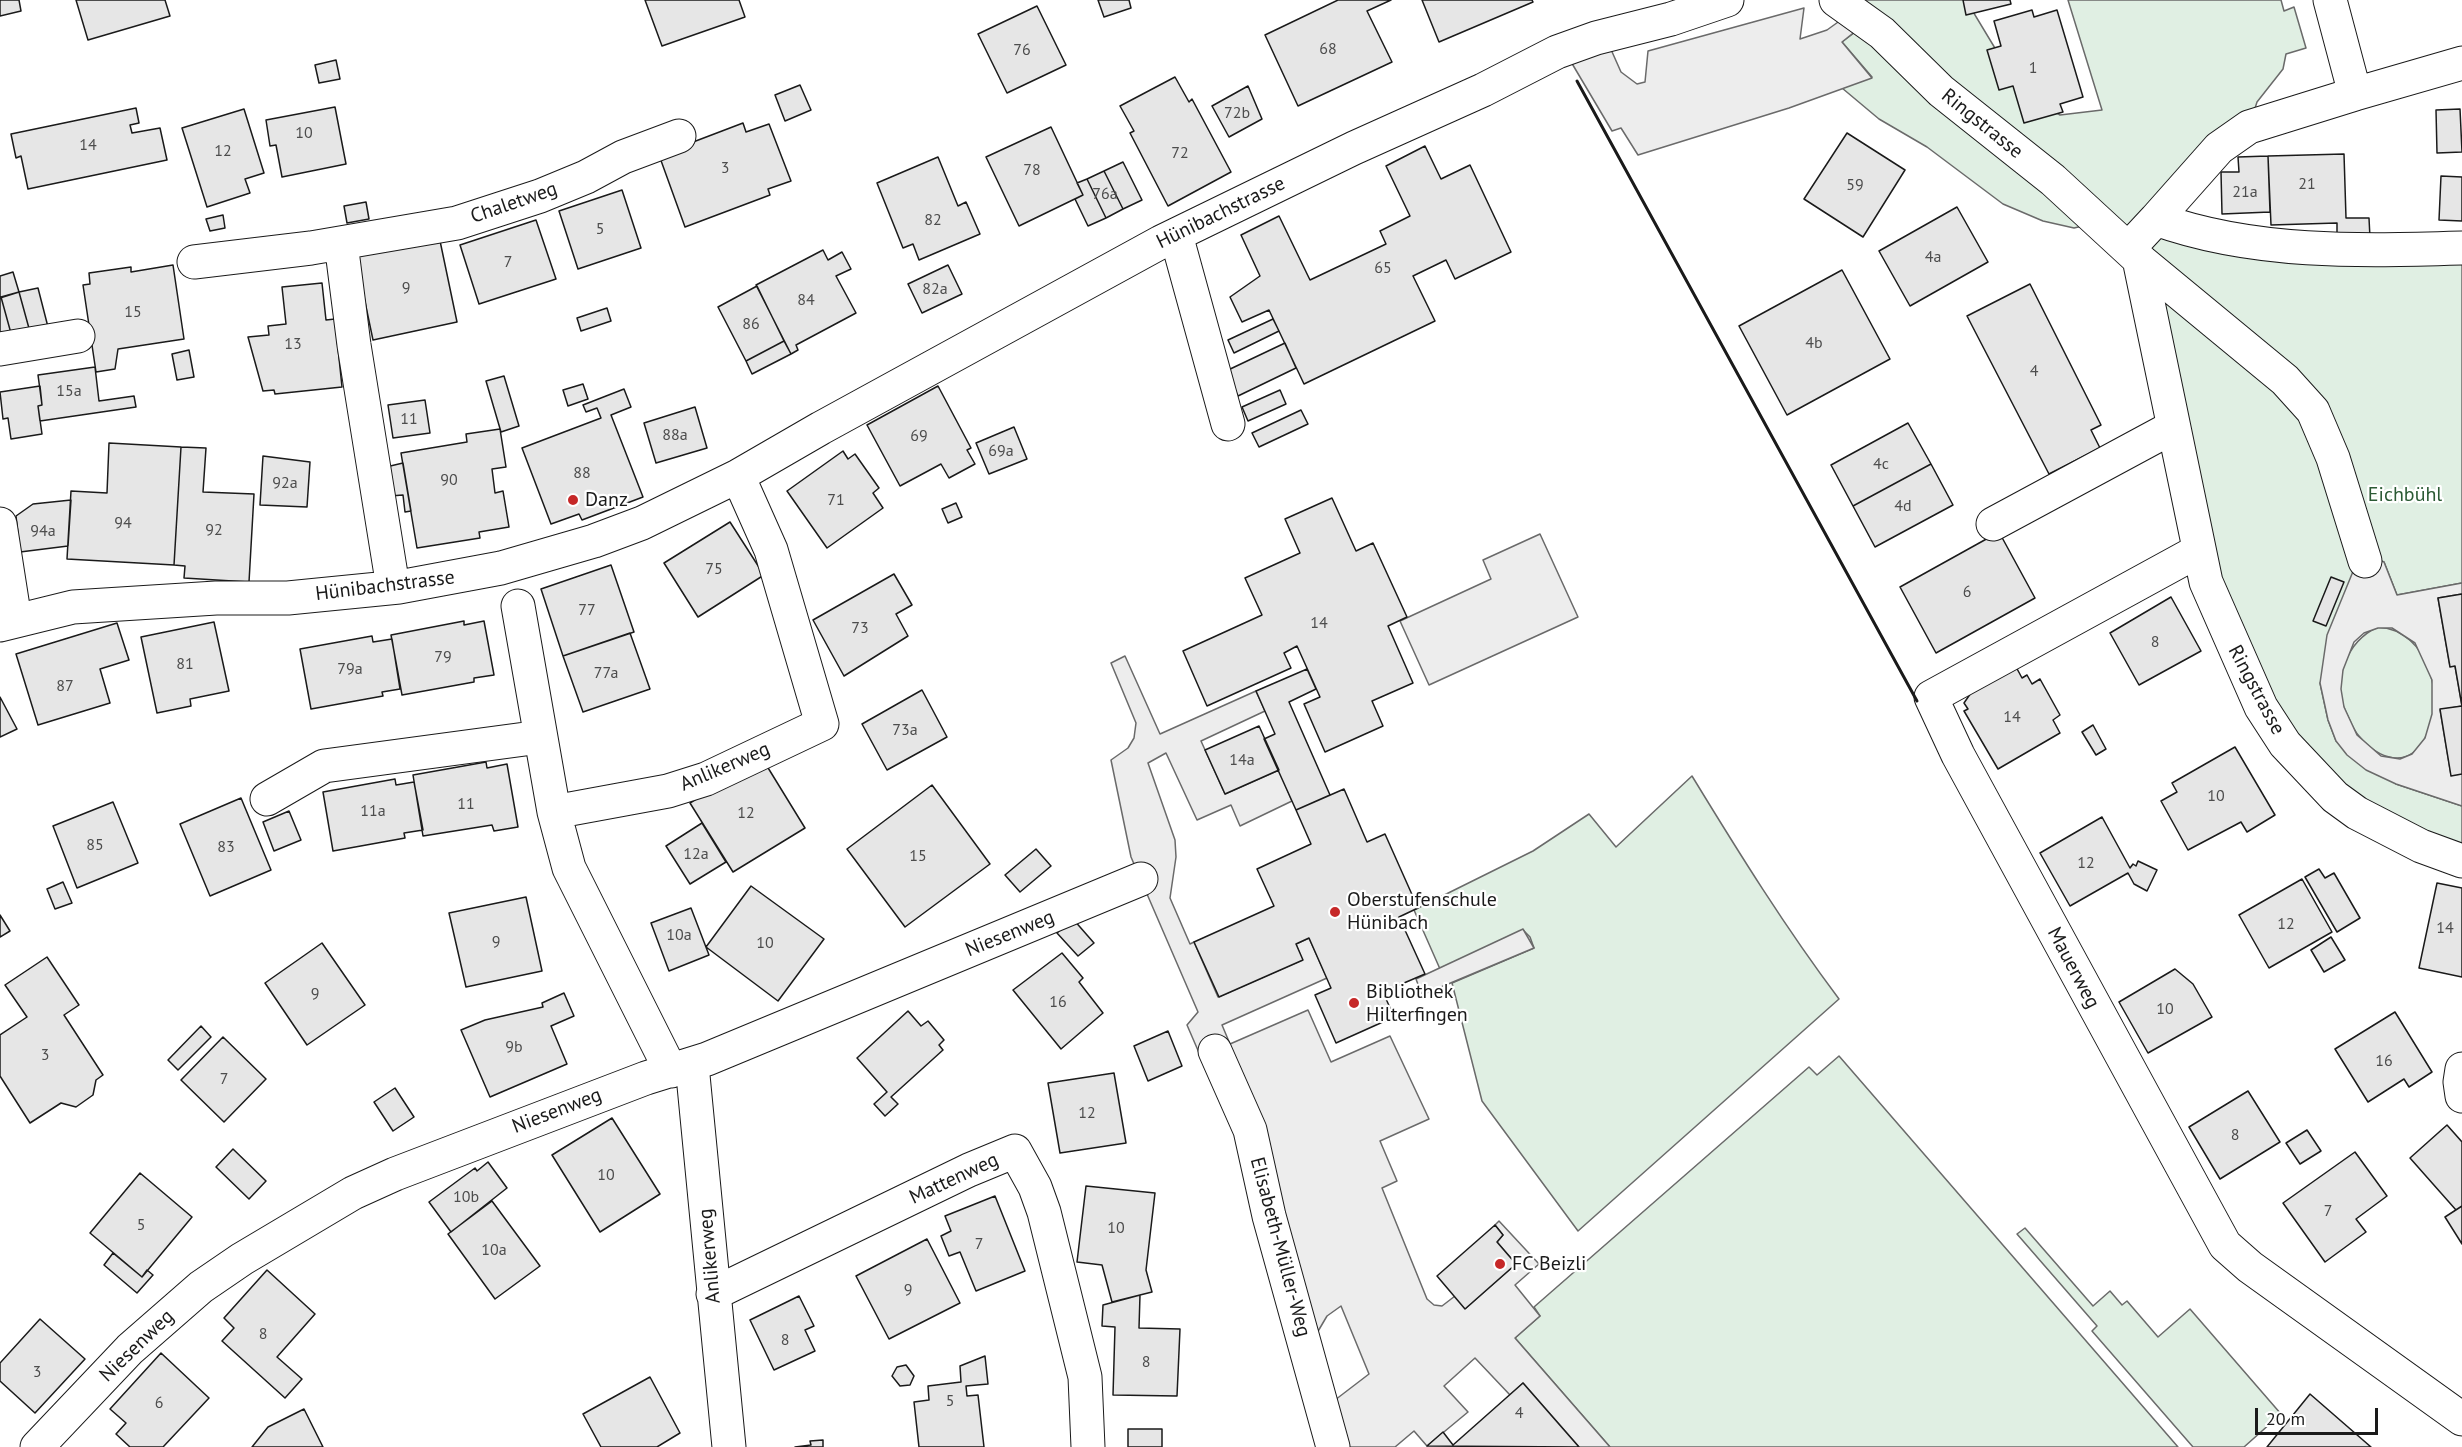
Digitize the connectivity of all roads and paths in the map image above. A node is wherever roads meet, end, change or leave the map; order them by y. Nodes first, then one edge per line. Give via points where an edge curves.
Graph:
1 (1727, 0) edge
2 (1836, 0) edge
3 (2330, 0) edge
4 (2462, 63) edge
5 (2355, 94) junction
6 (679, 136) dead end
7 (2156, 219) junction
8 (1176, 235) junction
9 (341, 243) junction
10 (2462, 248) edge
11 (2134, 254) junction
12 (194, 262) dead end
13 (78, 336) dead end
14 (0, 349) edge
15 (1228, 424) dead end
16 (2173, 427) junction
17 (738, 476) junction
18 (0, 524) edge
19 (1993, 524) dead end
20 (2198, 551) junction
21 (2365, 561) dead end
22 (393, 587) junction
23 (518, 606) dead end
24 (8, 622) edge
25 (540, 737) junction
26 (267, 799) dead end
27 (554, 812) junction
28 (2462, 861) edge
29 (1141, 879) dead end
30 (1215, 1051) dead end
31 (681, 1068) junction
32 (2462, 1069) edge
33 (2462, 1096) edge
34 (713, 1294) junction
35 (2462, 1419) edge
36 (37, 1447) edge
37 (729, 1447) edge
38 (1088, 1447) edge
39 (1334, 1447) edge

1 - 8 street, Hünibachstrasse via 1557,52
2 - 11 street, Ringstrasse via 1882,33 1941,91 2053,180
3 - 5 street
4 - 5 street
5 - 7 street via 2249,127 2219,148
6 - 9 street, Chaletweg via 540,196 457,223
7 - 10 street via 2246,242 2342,249
7 - 11 street
8 - 15 street
8 - 17 street, Hünibachstrasse
9 - 12 street, Chaletweg
9 - 22 street
11 - 16 street, Ringstrasse
11 - 21 street, Ringstrasse via 2285,380 2313,411 2333,458
13 - 14 street
16 - 19 street
16 - 20 street, Ringstrasse
17 - 22 street, Hünibachstrasse via 642,523 594,541 501,568
17 - 27 street, Anlikerweg via 771,550 822,723 706,779
18 - 24 street, Hünibachstrasse
20 - 28 street, Ringstrasse via 2206,582 2244,672 2261,707 2293,753 2335,797 2357,813 2421,846
20 - 35 street, Mauerweg via 1931,697 1958,755 2225,1245
22 - 24 street, Hünibachstrasse via 288,598 216,598 73,607
23 - 25 street, Anlikerweg
25 - 26 street via 324,766
25 - 27 street, Anlikerweg
27 - 31 street, Anlikerweg via 569,868
29 - 31 street, Niesenweg
30 - 39 street, Elisabeth-Müller-Weg via 1250,1130 1269,1216
31 - 34 street, Anlikerweg
31 - 36 street, Niesenweg via 394,1174 353,1193 201,1287 138,1342
32 - 33 street
34 - 37 street, Anlikerweg
34 - 38 street, Mattenweg via 1016,1151 1044,1212 1085,1377

